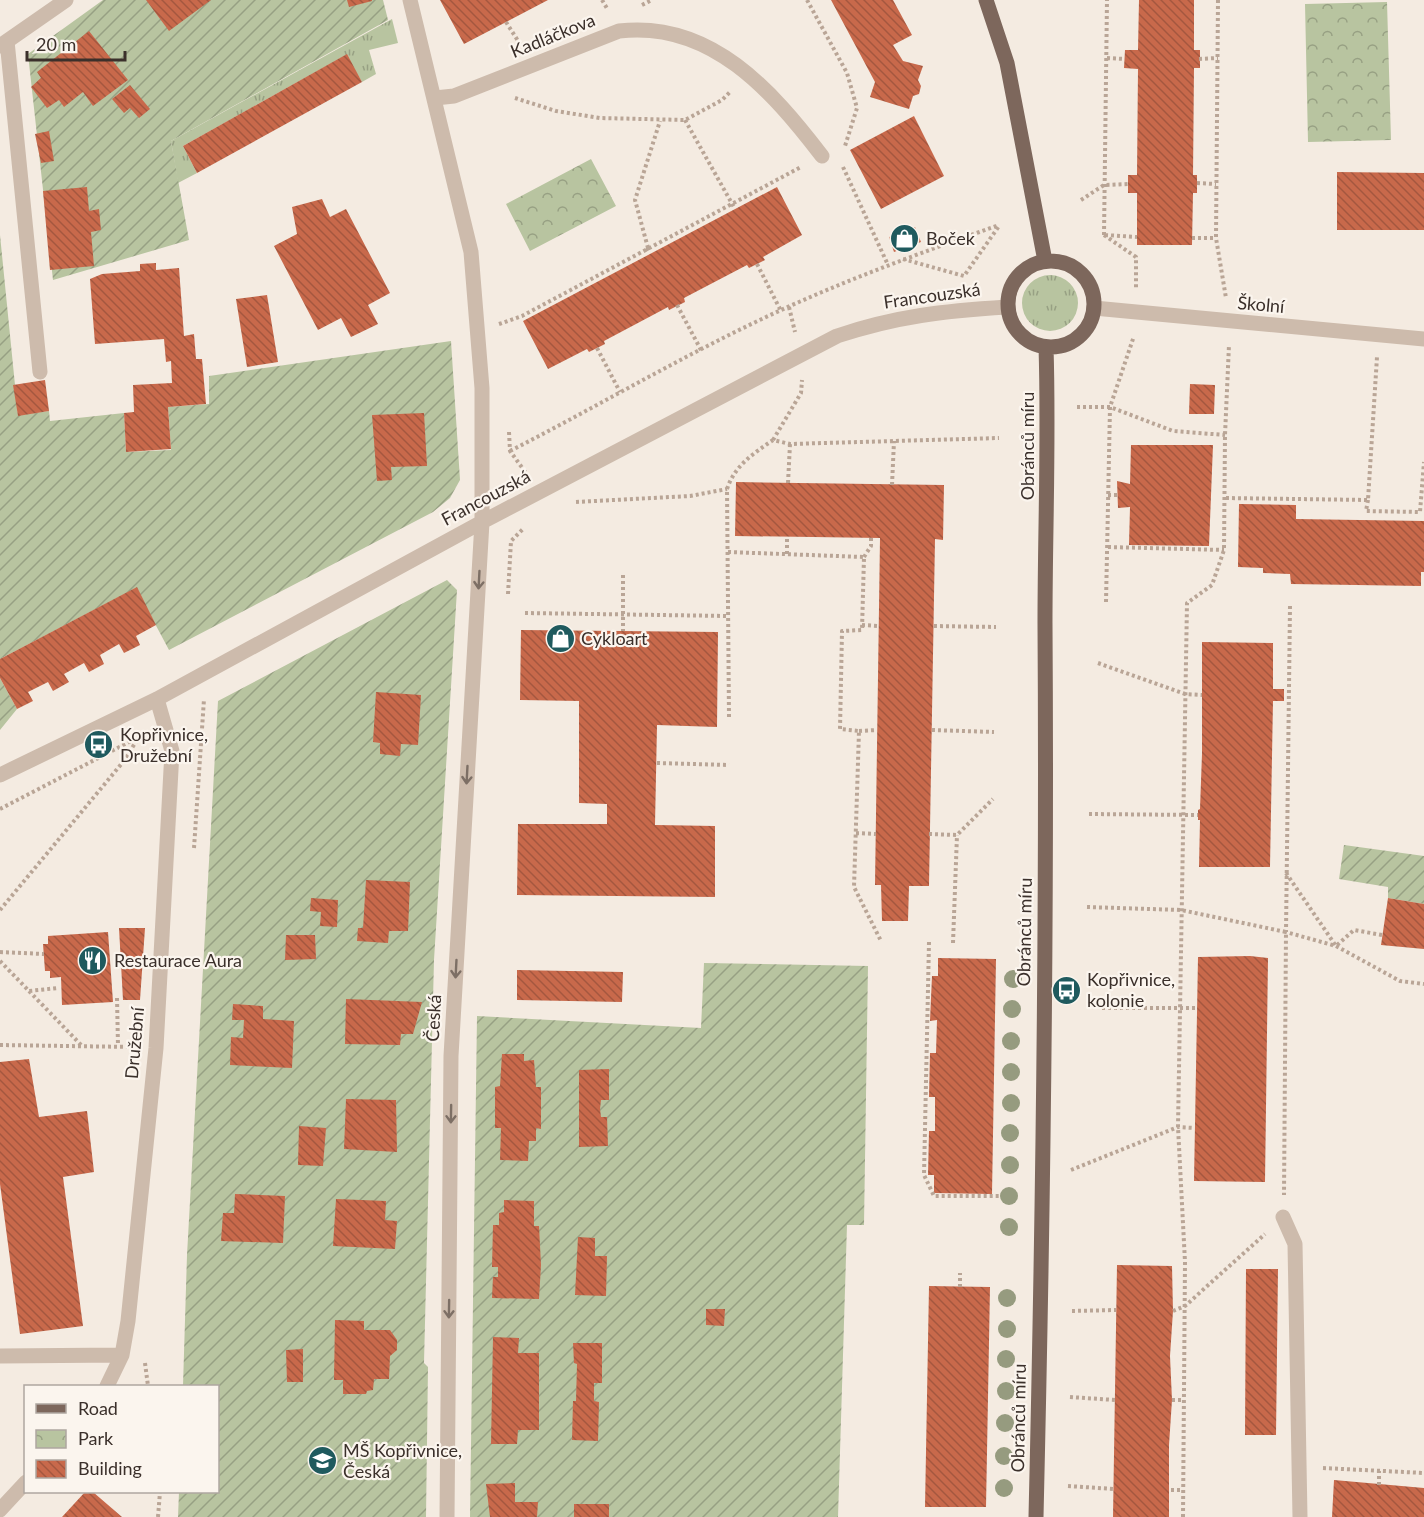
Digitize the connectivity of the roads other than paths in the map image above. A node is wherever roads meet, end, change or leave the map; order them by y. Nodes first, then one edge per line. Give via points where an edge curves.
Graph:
1 (66, 0) edge
2 (410, 0) edge
3 (986, 0) edge
4 (3, 44) edge
5 (435, 98) junction
6 (822, 156) road end
7 (1045, 261) junction
8 (1007, 307) junction
9 (1094, 308) junction
10 (1424, 339) edge
11 (1046, 347) junction
12 (40, 372) dead end
13 (482, 522) junction
14 (157, 699) junction
15 (0, 775) edge
16 (1283, 1217) road end
17 (122, 1355) junction
18 (0, 1356) edge
19 (107, 1385) edge
20 (24, 1484) edge
21 (0, 1510) edge
22 (447, 1517) edge
23 (1036, 1517) edge
24 (1300, 1517) edge

1 - 4 street
2 - 5 street
3 - 7 main road via 1006,63
4 - 12 street
5 - 6 street, Kadláčkova via 454,96 605,36 634,30 679,36 753,76
5 - 13 street via 471,252 482,388
7 - 8 main road via 1026,268 1015,278 1008,292
7 - 9 main road via 1068,264 1079,271 1088,282
8 - 11 main road via 1020,334
8 - 13 street, Francouzská via 917,314 837,336
9 - 10 street, Školní
9 - 11 main road via 1078,337 1060,346
11 - 23 main road, Obránců míru via 1046,821
13 - 14 street, Francouzská
13 -> 22 street, Česká via 451,1056
14 - 15 street, Francouzská
14 - 17 street, Družební via 172,751 156,1048
16 - 24 street via 1295,1244
17 - 18 street
17 - 19 street, Družební
20 - 21 street

